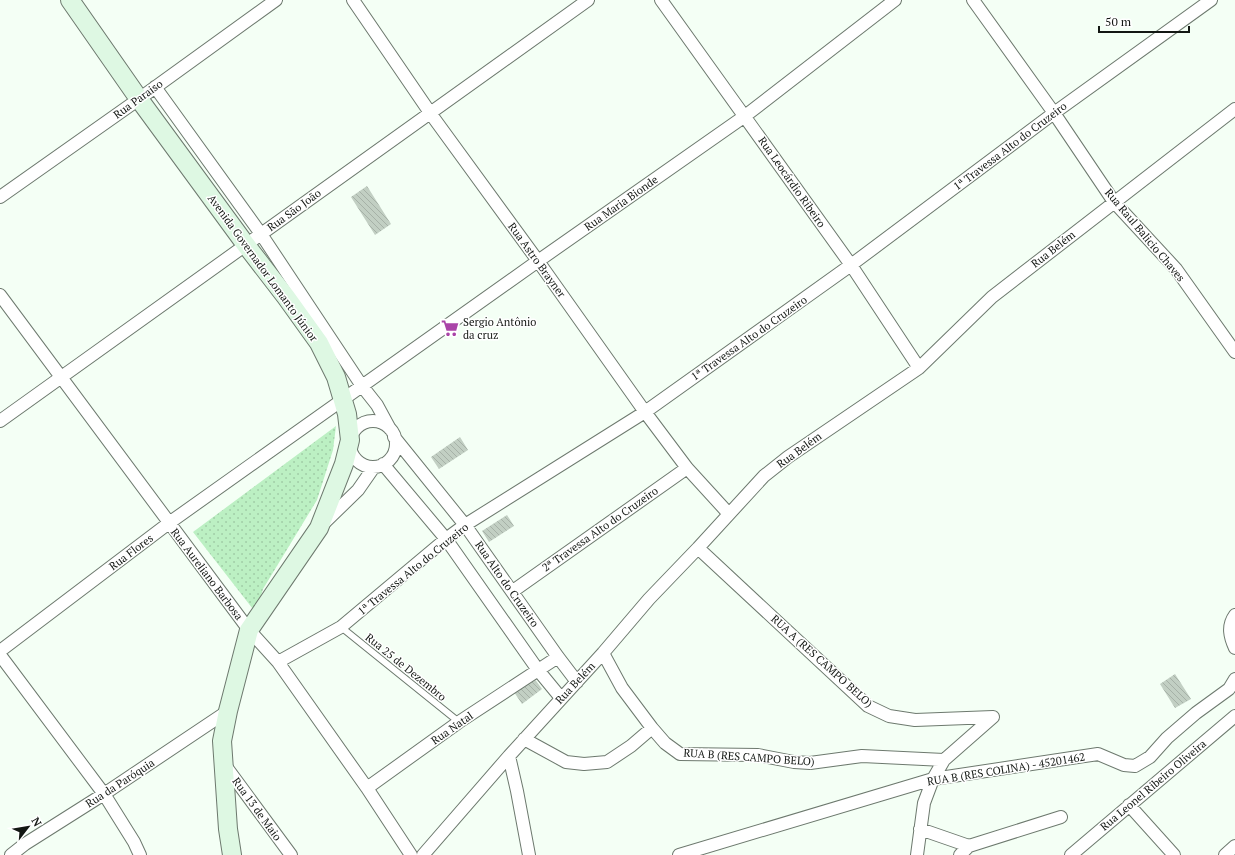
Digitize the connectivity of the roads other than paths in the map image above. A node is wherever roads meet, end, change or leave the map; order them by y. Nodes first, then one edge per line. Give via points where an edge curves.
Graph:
1 (70, 0) edge
2 (276, 0) edge
3 (353, 0) edge
4 (588, 0) edge
5 (661, 0) edge
6 (895, 0) edge
7 (973, 0) edge
8 (1211, 0) edge
9 (155, 87) junction
10 (139, 99) junction
11 (1235, 109) edge
12 (1054, 112) junction
13 (430, 113) junction
14 (745, 116) junction
15 (0, 197) edge
16 (1114, 202) junction
17 (261, 234) junction
18 (246, 245) junction
19 (538, 261) junction
20 (851, 265) junction
21 (0, 295) edge
22 (1235, 352) edge
23 (919, 368) junction
24 (61, 377) junction
25 (362, 386) junction
26 (343, 400) junction
27 (645, 412) junction
28 (0, 421) edge
29 (392, 433) junction
30 (350, 440) junction
31 (378, 466) junction
32 (687, 468) junction
33 (729, 514) junction
34 (169, 524) junction
35 (465, 525) junction
36 (319, 528) junction
37 (446, 539) junction
38 (698, 548) junction
39 (512, 591) junction
40 (1235, 615) edge
41 (341, 627) junction
42 (249, 630) junction
43 (1235, 648) edge
44 (0, 651) edge
45 (603, 653) junction
46 (0, 655) edge
47 (558, 657) junction
48 (278, 662) junction
49 (538, 670) junction
50 (1235, 679) edge
51 (576, 682) junction
52 (561, 698) junction
53 (228, 711) junction
54 (1235, 716) edge
55 (459, 722) junction
56 (652, 728) junction
57 (524, 740) junction
58 (509, 756) junction
59 (944, 760) junction
60 (224, 764) junction
61 (932, 780) junction
62 (367, 788) junction
63 (104, 794) junction
64 (1129, 806) junction
65 (1061, 817) dead end
66 (920, 829) junction
67 (969, 846) junction
68 (1235, 846) edge
69 (27, 850) edge
70 (11, 855) edge
71 (140, 855) edge
72 (232, 855) edge
73 (291, 855) edge
74 (411, 855) edge
75 (423, 855) edge
76 (529, 855) edge
77 (679, 855) edge
78 (917, 855) edge
79 (960, 855) edge
80 (1071, 855) edge
81 (1174, 855) edge
82 (1224, 855) edge

1 - 10 main road, Avenida Governador Lomanto Júnior
2 - 9 street, Rua Paraiso
3 - 13 street, Rua Astro Brayner
4 - 13 street, Rua São João
5 - 14 street, Rua Leocárdio Ribeiro
6 - 14 street, Rua Maria Bionde
7 - 12 street, Rua Raul Balicio Chaves
8 - 12 street, 1ª Travessa Alto do Cruzeiro
9 - 10 street, Rua Paraiso
9 - 17 street, Rua Alto do Cruzeiro
10 - 15 street, Rua Paraiso
10 - 18 main road, Avenida Governador Lomanto Júnior
11 - 16 street, Rua Belém
12 - 16 street, Rua Raul Balicio Chaves
12 - 20 street, 1ª Travessa Alto do Cruzeiro
13 - 17 street, Rua São João
13 - 19 street, Rua Astro Brayner
14 - 19 street, Rua Maria Bionde
14 - 20 street, Rua Leocárdio Ribeiro
16 - 22 street, Rua Raul Balicio Chaves via 1176,269
16 - 23 street, Rua Belém via 992,297
17 - 18 street, Rua São João
17 - 25 street, Rua Alto do Cruzeiro
18 - 24 street, Rua São João
18 - 26 main road, Avenida Governador Lomanto Júnior via 319,343 336,377
19 - 25 street, Rua Maria Bionde
19 - 27 street, Rua Astro Brayner
20 - 23 street, Rua Leocárdio Ribeiro
20 - 27 street, 1ª Travessa Alto do Cruzeiro
21 - 24 street, Rua Aureliano Barbosa
23 - 33 street, Rua Belém via 788,457 764,476
24 - 28 street, Rua São João
24 - 34 street, Rua Aureliano Barbosa
25 - 26 street, Rua Maria Bionde
25 - 29 street, Rua Alto do Cruzeiro via 377,405
26 - 30 main road, Avenida Governador Lomanto Júnior
26 - 34 street, Rua Flores
27 - 32 street, Rua Astro Brayner
27 - 35 street, 1ª Travessa Alto do Cruzeiro
29 - 30 street via 379,422 367,422 353,432
29 - 31 street via 396,444 392,456
29 - 35 street, Rua Alto do Cruzeiro
30 - 31 street via 355,459 367,466
30 - 36 main road, Avenida Governador Lomanto Júnior via 344,464
31 - 36 street via 358,490
31 - 37 street
32 - 33 street, Rua Astro Brayner
32 - 39 street, 2ª Travessa Alto do Cruzeiro
33 - 38 street, Rua Belém
34 - 42 street, Rua Aureliano Barbosa
34 - 44 street, Rua Flores
35 - 37 street, 1ª Travessa Alto do Cruzeiro
35 - 39 street, Rua Alto do Cruzeiro
36 - 42 main road, Avenida Governador Lomanto Júnior
37 - 41 street, 1ª Travessa Alto do Cruzeiro
37 - 49 street
38 - 45 street, Rua Belém via 649,599
38 - 59 street, RUA A (RES CAMPO BELO) via 868,706 889,716 915,720 993,717
39 - 47 street, Rua Alto do Cruzeiro
40 - 43 street via 1229,630
41 - 48 street, 1ª Travessa Alto do Cruzeiro
41 - 55 lane, Rua 25 de Dezembro
42 - 48 street, Rua Aureliano Barbosa
42 - 53 main road, Avenida Governador Lomanto Júnior
45 - 51 street, Rua Belém
45 - 56 street, RUA B (RES CAMPO BELO) via 622,688
46 - 63 street
47 - 49 street
47 - 51 street, Rua Alto do Cruzeiro
48 - 62 street, Rua Aureliano Barbosa
49 - 52 street
49 - 55 street, Rua Natal
50 - 61 street, RUA B (RES COLINA) - 45201462 via 1229,689 1196,713 1150,757 1136,766 1124,765 1098,754
51 - 52 street, Rua Belém
52 - 57 street, Rua Belém
53 - 60 main road, Avenida Governador Lomanto Júnior via 222,741
53 - 63 street, Rua da Paróquia
54 - 64 street, Rua Leonel Ribeiro Oliveira
55 - 62 street, Rua Natal
56 - 57 street via 607,762 566,762
56 - 59 street, RUA B (RES CAMPO BELO) via 665,743 680,754 758,755 794,762 862,756
57 - 58 street, Rua Belém
58 - 75 street, Rua Belém
58 - 76 street
59 - 61 street
60 - 72 main road, Avenida Governador Lomanto Júnior
60 - 73 street, Rua 13 de Maio
61 - 66 street via 924,803
61 - 77 street, RUA B (RES COLINA) - 45201462
62 - 74 street, Rua Aureliano Barbosa
63 - 69 street, Rua da Paróquia
63 - 71 street
64 - 80 street, Rua Leonel Ribeiro Oliveira
64 - 81 street
65 - 67 street
66 - 67 street
66 - 78 street
67 - 79 street
68 - 82 street
69 - 70 street, Rua da Paróquia

